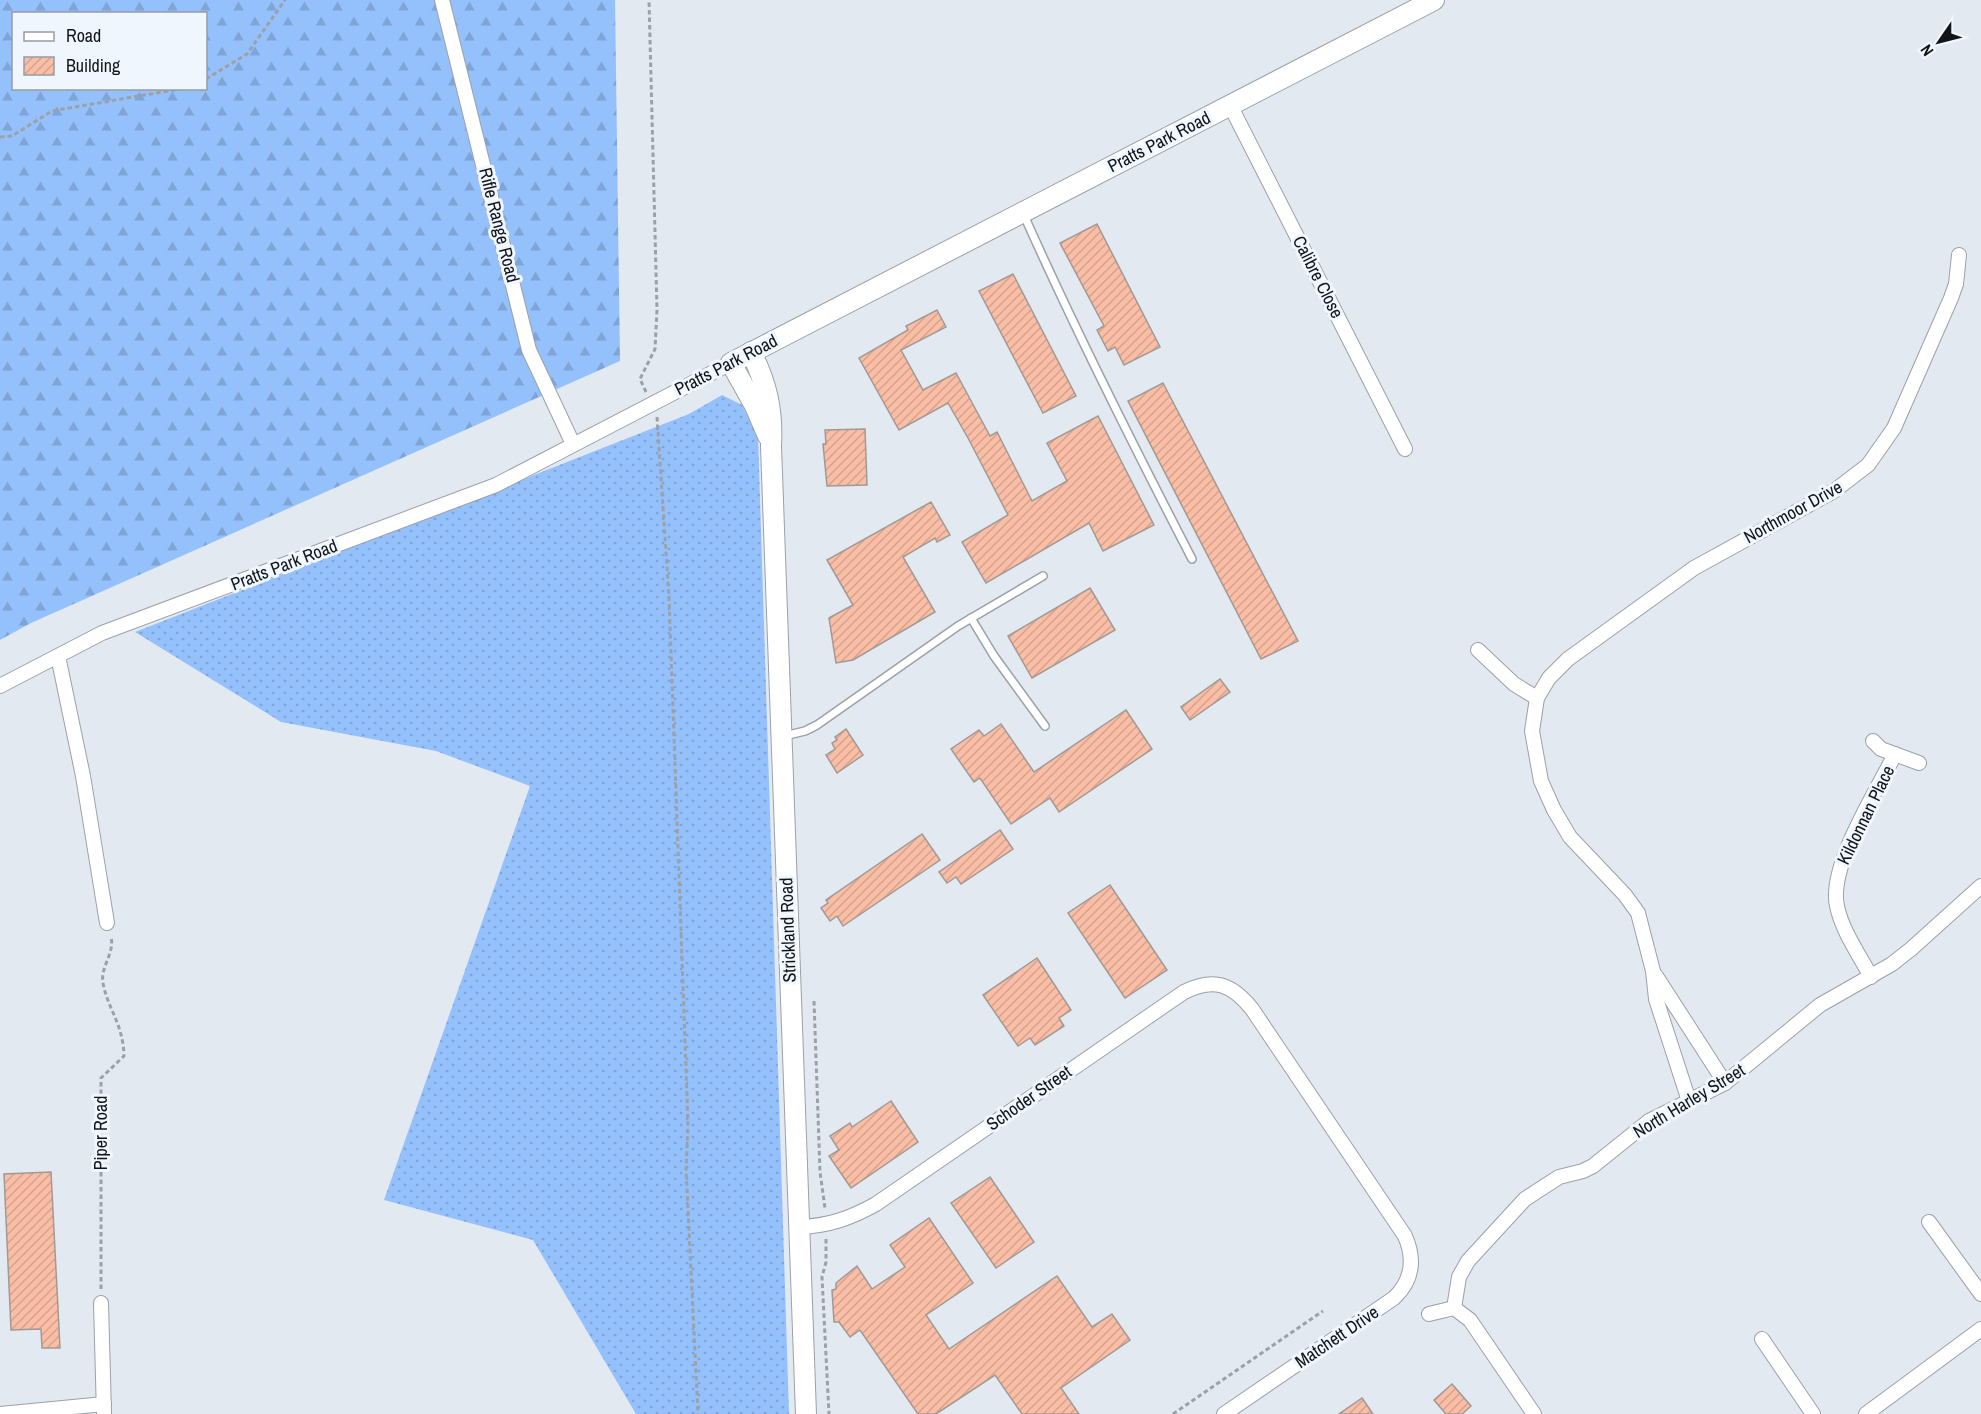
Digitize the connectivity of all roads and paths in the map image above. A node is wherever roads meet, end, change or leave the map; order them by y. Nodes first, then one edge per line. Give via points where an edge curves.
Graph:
1 (285, 0) edge
2 (442, 0) edge
3 (649, 0) edge
4 (1434, 0) edge
5 (207, 78) edge
6 (173, 90) edge
7 (1230, 105) junction
8 (0, 137) edge
9 (1023, 213) junction
10 (1959, 255) dead end
11 (751, 352) junction
12 (731, 363) junction
13 (651, 404) junction
14 (659, 428) dead end
15 (573, 444) junction
16 (771, 446) junction
17 (1405, 449) dead end
18 (1191, 559) dead end
19 (1043, 576) dead end
20 (971, 618) junction
21 (1478, 650) dead end
22 (58, 656) junction
23 (0, 686) edge
24 (1537, 698) junction
25 (1045, 726) dead end
26 (781, 737) junction
27 (1873, 741) dead end
28 (1895, 754) junction
29 (1919, 763) dead end
30 (1981, 886) edge
31 (107, 923) joint
32 (1653, 972) junction
33 (1870, 977) junction
34 (814, 1001) dead end
35 (1725, 1083) junction
36 (1689, 1101) junction
37 (1929, 1222) dead end
38 (825, 1226) junction
39 (799, 1227) junction
40 (1405, 1236) joint
41 (1981, 1294) edge
42 (101, 1303) joint
43 (1454, 1308) junction
44 (1323, 1311) dead end
45 (1429, 1314) dead end
46 (1981, 1329) edge
47 (1762, 1339) dead end
48 (104, 1409) edge
49 (0, 1414) edge
50 (698, 1414) edge
51 (806, 1414) edge
52 (828, 1414) edge
53 (1173, 1414) edge
54 (1224, 1414) edge
55 (1534, 1414) edge
56 (1814, 1414) edge
57 (1866, 1414) edge

1 - 5 path via 247,54
2 - 15 street, Rifle Range Road via 529,350
3 - 13 path via 657,310 655,349 640,379
4 - 7 street, Pratts Park Road
6 - 8 path via 52,111 12,136
7 - 9 street, Pratts Park Road
7 - 17 street, Calibre Close
9 - 11 street, Pratts Park Road
9 - 18 lane via 1124,429
10 - 24 street, Northmoor Drive via 1952,298 1894,428 1868,465 1834,490 1694,568 1568,659 1549,678
11 - 12 street, Pratts Park Road
11 - 16 street, Strickland Road via 769,395 773,419
12 - 13 street, Pratts Park Road
12 - 16 street, Strickland Road
13 - 15 street, Pratts Park Road
14 - 50 path via 669,597 688,1125 686,1169
15 - 22 street, Pratts Park Road via 496,485 102,633
16 - 26 street, Strickland Road
19 - 20 lane
20 - 25 lane
20 - 26 lane via 817,725
21 - 24 street via 1514,684
22 - 23 street, Pratts Park Road
22 - 31 street
24 - 32 street, Northmoor Drive via 1533,749 1546,795 1570,837 1638,913
26 - 39 street, Strickland Road
27 - 28 street, Kildonnan Place
28 - 29 street, Kildonnan Place
28 - 33 street, Kildonnan Place via 1843,859 1835,891 1841,921
30 - 33 street, North Harley Street via 1911,949
31 - 42 path, Piper Road via 113,945 102,981 123,1035 124,1056 101,1078
32 - 35 street, Northmoor Drive
32 - 36 street, Northmoor Drive via 1656,999
33 - 35 street, North Harley Street via 1806,1015
34 - 38 path
35 - 36 street, North Harley Street
36 - 43 street, North Harley Street via 1649,1121 1593,1166 1559,1177 1525,1199 1467,1262 1459,1277
37 - 41 street
38 - 39 street, Schoder Street
38 - 40 street, Schoder Street via 876,1204 1184,992 1207,984 1225,984 1252,1009
38 - 52 path via 826,1262 822,1277
39 - 51 street, Strickland Road
40 - 54 street, Matchett Drive via 1412,1265 1401,1292
42 - 48 street
43 - 45 street
43 - 55 street via 1470,1320
44 - 53 path
46 - 57 street
47 - 56 street
48 - 49 street

